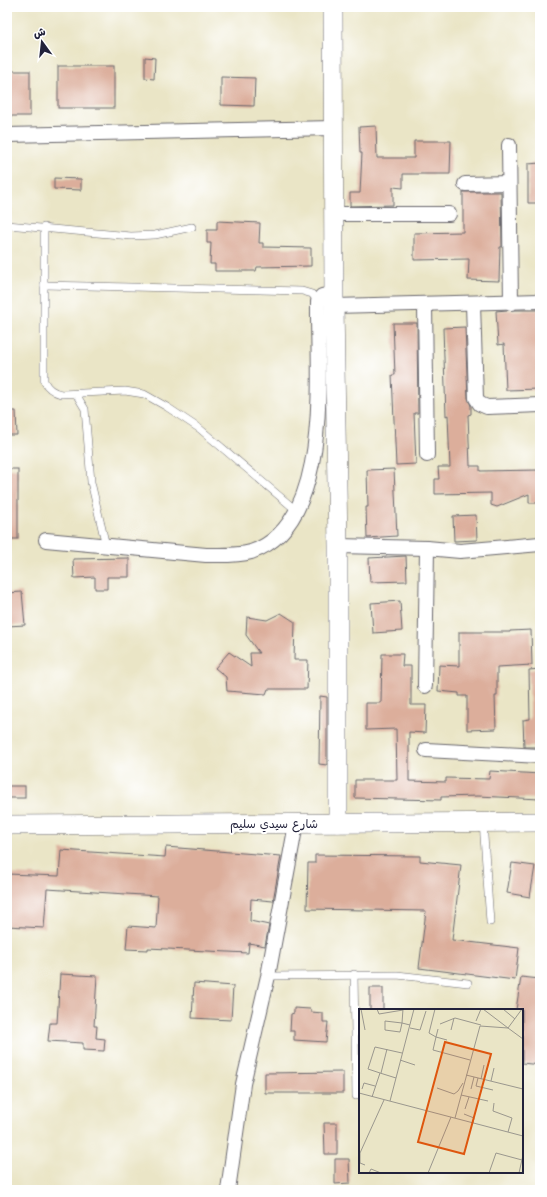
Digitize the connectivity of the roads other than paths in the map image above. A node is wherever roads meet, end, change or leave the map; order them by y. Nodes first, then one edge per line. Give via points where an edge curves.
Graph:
1 (333, 7) edge
2 (334, 128) junction
3 (7, 135) edge
4 (509, 146) dead end
5 (509, 183) junction
6 (465, 184) dead end
7 (334, 214) junction
8 (449, 214) dead end
9 (7, 225) edge
10 (44, 227) junction
11 (192, 227) dead end
12 (44, 285) junction
13 (329, 300) junction
14 (540, 301) edge
15 (511, 302) junction
16 (474, 304) junction
17 (425, 305) junction
18 (76, 394) junction
19 (540, 405) edge
20 (427, 455) dead end
21 (297, 511) junction
22 (46, 540) dead end
23 (540, 544) edge
24 (106, 546) junction
25 (338, 546) junction
26 (427, 548) junction
27 (426, 686) dead end
28 (426, 750) dead end
29 (540, 756) edge
30 (483, 822) junction
31 (540, 822) edge
32 (338, 823) junction
33 (296, 824) junction
34 (7, 825) edge
35 (490, 922) dead end
36 (354, 974) junction
37 (268, 976) junction
38 (468, 984) dead end
39 (356, 1096) dead end
40 (228, 1190) edge

1 - 2 street
2 - 3 street
2 - 7 street
4 - 5 street
5 - 6 street
5 - 15 street
7 - 8 street
7 - 13 street
9 - 10 lane
10 - 11 lane via 131,236 155,235
10 - 12 lane
12 - 13 lane via 302,291
12 - 18 lane via 44,381 53,392
13 - 17 street
13 - 21 street via 319,419 305,492
13 - 25 street
14 - 15 street
15 - 16 street
16 - 17 street
16 - 19 street via 476,398 480,404 487,407
17 - 20 street
18 - 21 lane via 144,394 200,429
18 - 24 lane via 85,409 91,482
21 - 24 street via 281,534 244,553 206,555
22 - 24 street
23 - 26 street via 460,551
25 - 26 street
25 - 32 street
26 - 27 street
28 - 29 street
30 - 31 street, شارع سيدي سليم
30 - 32 street, شارع سيدي سليم
30 - 35 lane
32 - 33 street, شارع سيدي سليم
33 - 34 street, شارع سيدي سليم
33 - 37 street
36 - 37 lane
36 - 38 lane via 397,975
36 - 39 lane
37 - 40 street via 243,1084

